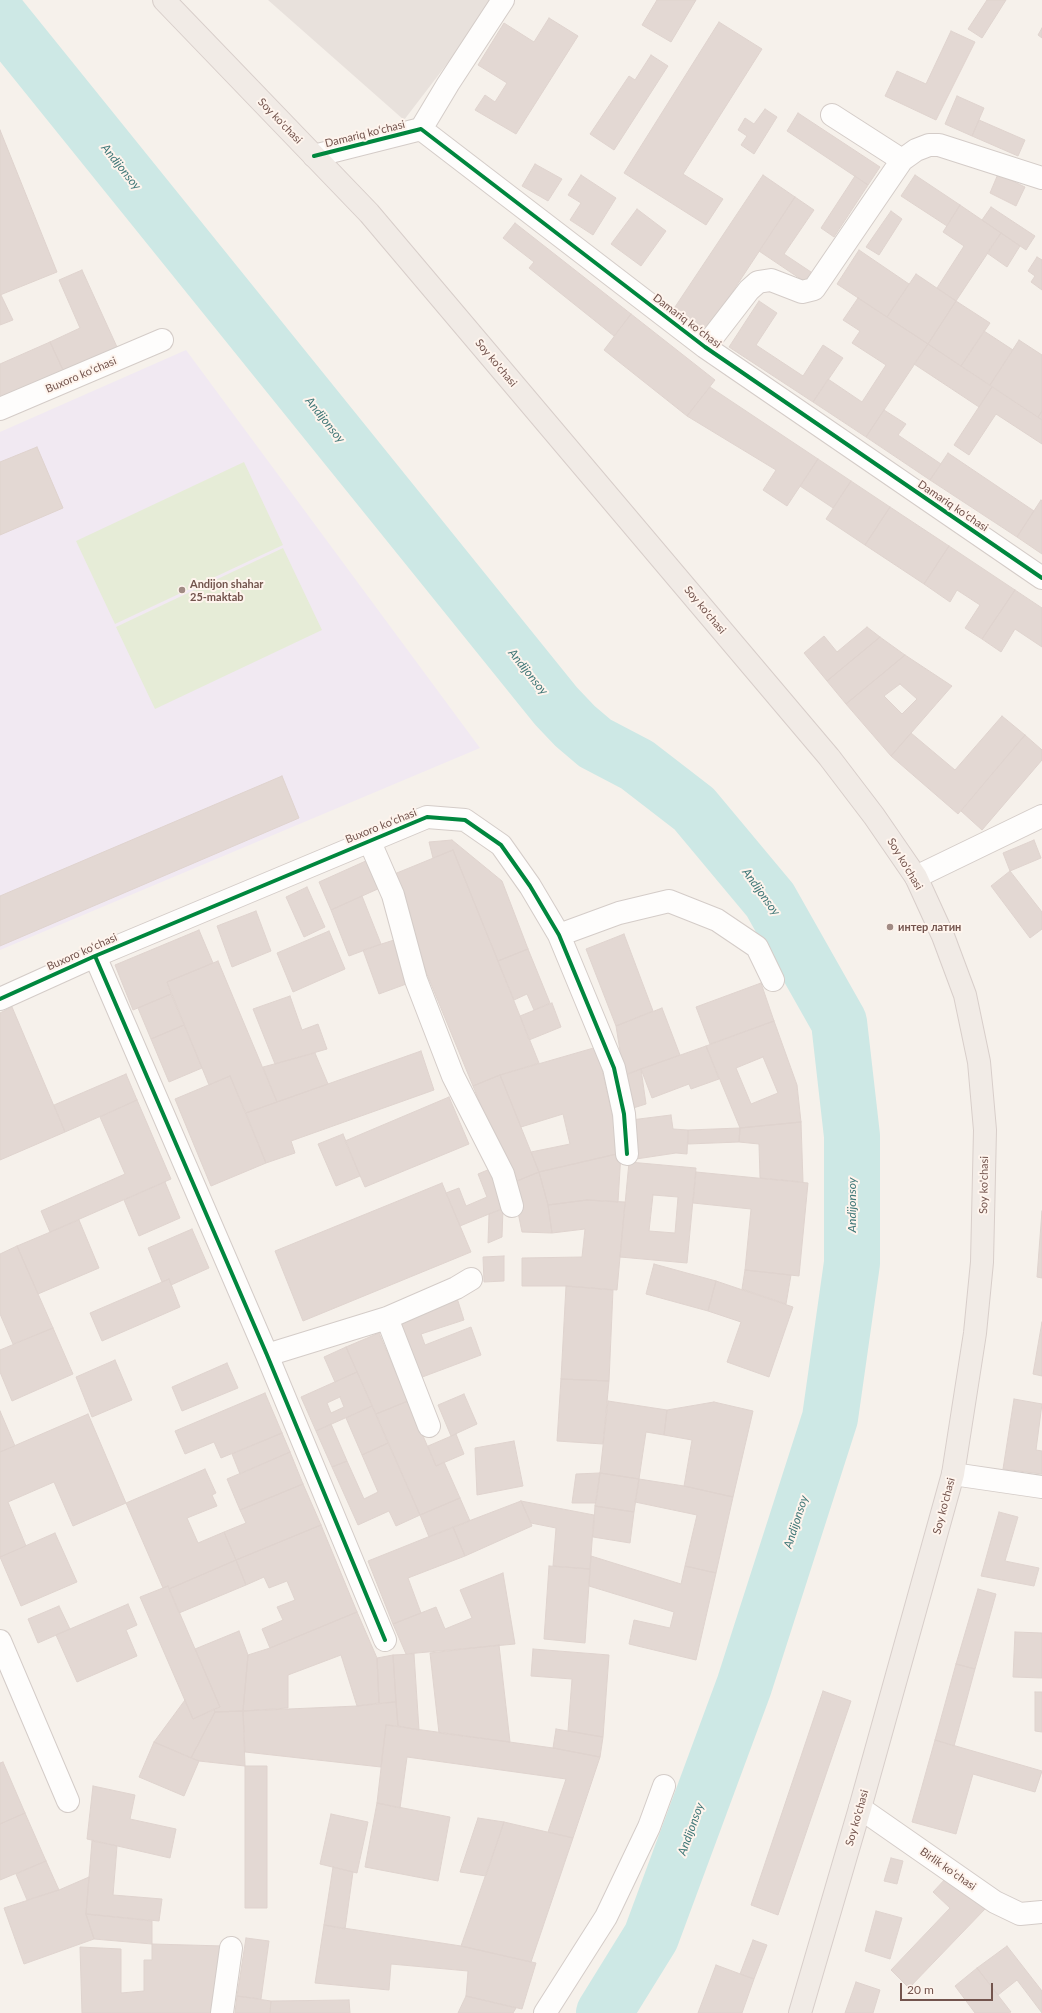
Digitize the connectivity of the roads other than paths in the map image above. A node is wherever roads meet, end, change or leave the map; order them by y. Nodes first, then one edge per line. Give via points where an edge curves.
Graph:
1 (164, 0) edge
2 (503, 0) edge
3 (832, 115) dead end
4 (422, 129) junction
5 (314, 156) junction
6 (902, 160) junction
7 (1042, 178) edge
8 (162, 340) dead end
9 (705, 347) junction
10 (0, 409) edge
11 (1042, 578) edge
12 (1042, 816) edge
13 (369, 840) junction
14 (916, 877) junction
15 (559, 935) junction
16 (94, 956) junction
17 (773, 980) dead end
18 (0, 999) edge
19 (627, 1154) dead end
20 (512, 1206) dead end
21 (471, 1279) dead end
22 (387, 1318) junction
23 (267, 1355) junction
24 (428, 1426) dead end
25 (953, 1474) junction
26 (1042, 1487) edge
27 (385, 1640) dead end
28 (0, 1641) edge
29 (664, 1786) dead end
30 (68, 1801) dead end
31 (860, 1808) junction
32 (1042, 1912) edge
33 (231, 1948) dead end
34 (222, 2013) edge
35 (545, 2013) edge
36 (800, 2013) edge

1 - 5 main road, Soy ko'chasi
2 - 4 street
3 - 6 street
4 - 5 street, Damariq koʻchasi
4 - 9 street, Damariq koʻchasi
5 - 14 main road, Soy ko'chasi via 369,213 829,757
6 - 7 street via 929,145 940,146
6 - 9 street via 814,289 802,292 771,280 758,282
8 - 10 street, Buxoro koʻchasi
9 - 11 street, Damariq koʻchasi
12 - 14 street
13 - 15 street, Buxoro koʻchasi via 427,817 465,820 501,845 530,886
13 - 16 street, Buxoro koʻchasi
13 - 20 street via 392,895 416,980 453,1076 503,1174
14 - 25 main road, Soy ko'chasi via 943,936 965,995 979,1062 985,1130 982,1262 976,1333
15 - 17 street via 618,913 669,901 717,920 757,947
15 - 19 street, Buxoro koʻchasi via 614,1068 624,1114
16 - 18 street, Buxoro koʻchasi
16 - 23 street
21 - 22 street
22 - 23 street
22 - 24 street
23 - 27 street
25 - 26 street
25 - 31 main road, Soy ko'chasi
28 - 30 street
29 - 35 street via 649,1827 606,1917
31 - 32 street, Birlik koʻchasi via 995,1902 1020,1914
31 - 36 main road, Soy ko'chasi
33 - 34 street

